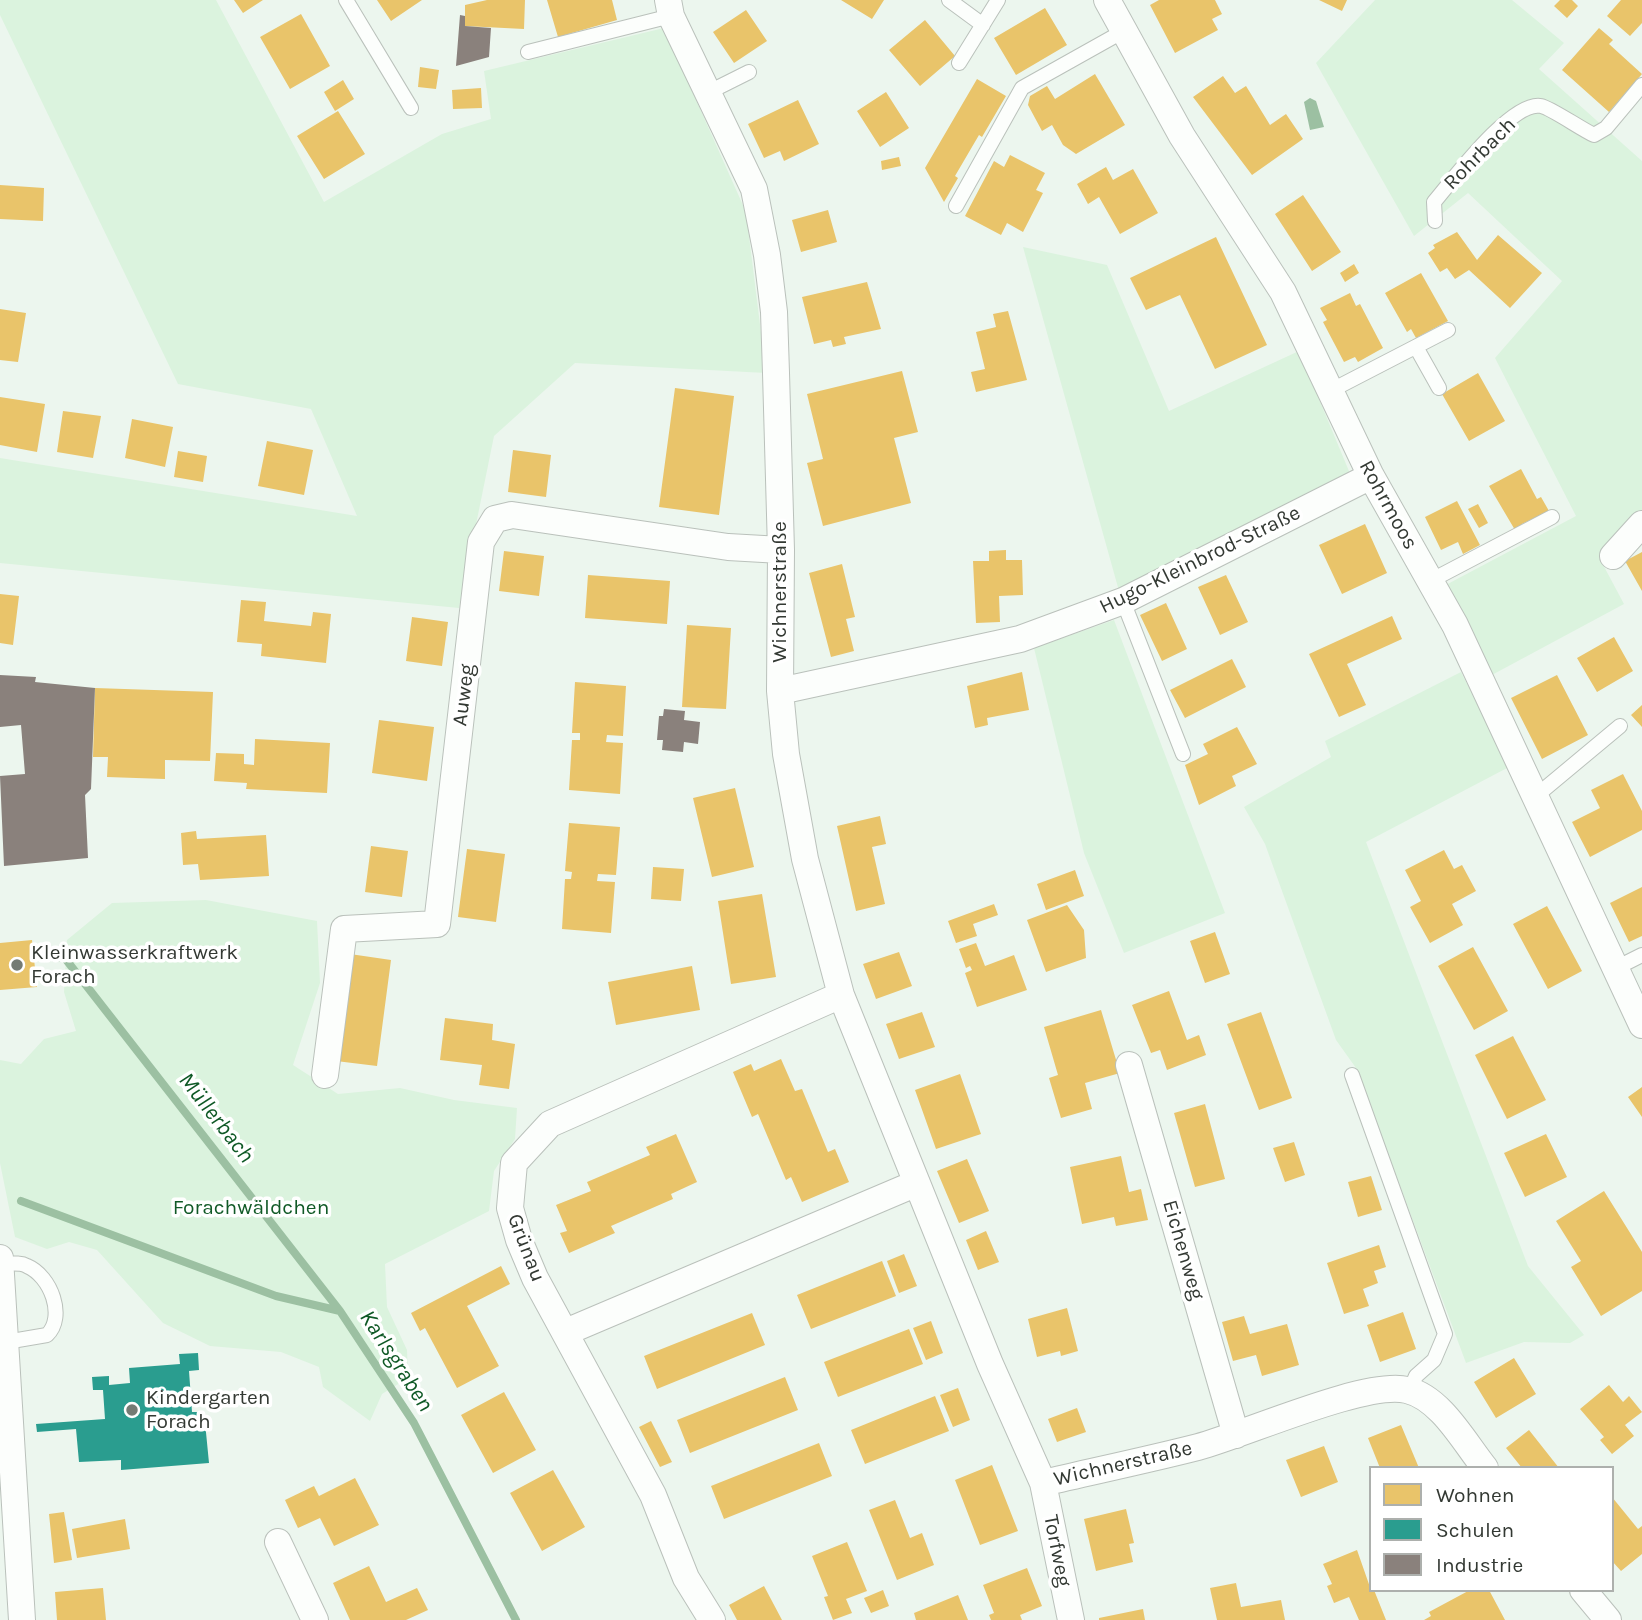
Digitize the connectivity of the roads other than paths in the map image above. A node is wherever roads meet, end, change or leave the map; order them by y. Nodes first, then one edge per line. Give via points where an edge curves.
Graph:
1 (346, 0) edge
2 (949, 0) edge
3 (998, 0) edge
4 (1107, 0) edge
5 (670, 8) edge
6 (983, 25) junction
7 (1122, 32) junction
8 (528, 52) dead end
9 (959, 63) dead end
10 (749, 72) dead end
11 (1642, 85) edge
12 (708, 93) junction
13 (411, 108) dead end
14 (956, 206) dead end
15 (1435, 221) dead end
16 (1448, 330) dead end
17 (1416, 346) junction
18 (1439, 388) dead end
19 (1330, 391) junction
20 (1371, 476) junction
21 (1552, 517) dead end
22 (1642, 524) edge
23 (781, 550) junction
24 (1613, 556) dead end
25 (1430, 581) junction
26 (1123, 601) junction
27 (780, 691) junction
28 (1620, 726) dead end
29 (1183, 754) dead end
30 (1536, 796) junction
31 (1642, 955) edge
32 (1614, 969) junction
33 (841, 995) junction
34 (1642, 1025) edge
35 (1129, 1065) dead end
36 (325, 1074) dead end
37 (1352, 1075) dead end
38 (917, 1183) junction
39 (0, 1258) edge
40 (0, 1265) edge
41 (566, 1332) junction
42 (6, 1342) junction
43 (1410, 1390) junction
44 (5, 1421) edge
45 (1236, 1435) junction
46 (1483, 1466) edge
47 (1042, 1483) junction
48 (278, 1542) dead end
49 (1585, 1592) edge
50 (23, 1620) edge
51 (315, 1620) edge
52 (712, 1620) edge
53 (1071, 1620) edge
54 (1608, 1620) edge

1 - 13 lane
2 - 6 lane
3 - 6 lane
4 - 7 street, Rohrmoos
5 - 8 lane
5 - 12 street, Wichnerstraße
6 - 9 lane
7 - 14 lane via 1022,88
7 - 19 street, Rohrmoos via 1227,209 1283,292
10 - 12 lane
11 - 15 lane, Rohrbach via 1606,128 1594,135 1543,106 1531,107 1502,126 1434,202
12 - 23 street, Wichnerstraße via 754,190 767,255 774,312
16 - 17 lane
17 - 18 lane
17 - 19 lane
19 - 20 street, Rohrmoos
20 - 25 street, Rohrmoos
20 - 26 street, Hugo-Kleinbrod-Straße
21 - 25 lane
22 - 24 street
23 - 27 street, Wichnerstraße
23 - 36 street, Auweg via 728,547 512,515 495,519 481,541 437,924 344,929
25 - 30 street, Rohrmoos
26 - 27 street, Hugo-Kleinbrod-Straße via 1020,639
26 - 29 lane
27 - 33 street, Wichnerstraße via 805,859
28 - 30 lane
30 - 32 street, Rohrmoos
31 - 32 lane
32 - 34 street, Rohrmoos
33 - 38 street, Wichnerstraße
33 - 41 street, Grünau via 550,1124 514,1163 510,1208 519,1240
35 - 45 street, Eichenweg
37 - 43 lane via 1445,1334 1434,1360 1416,1376
38 - 41 street
38 - 47 street, Wichnerstraße
39 - 40 street
40 - 42 street
40 - 42 lane via 24,1264 33,1269 57,1310 57,1320 47,1335
41 - 52 street, Grünau via 653,1495 686,1578
42 - 44 street
43 - 45 street, Wichnerstraße via 1373,1391
43 - 46 street via 1434,1404
44 - 50 street
45 - 47 street, Wichnerstraße
47 - 53 street, Torfweg
48 - 51 street
49 - 54 street

